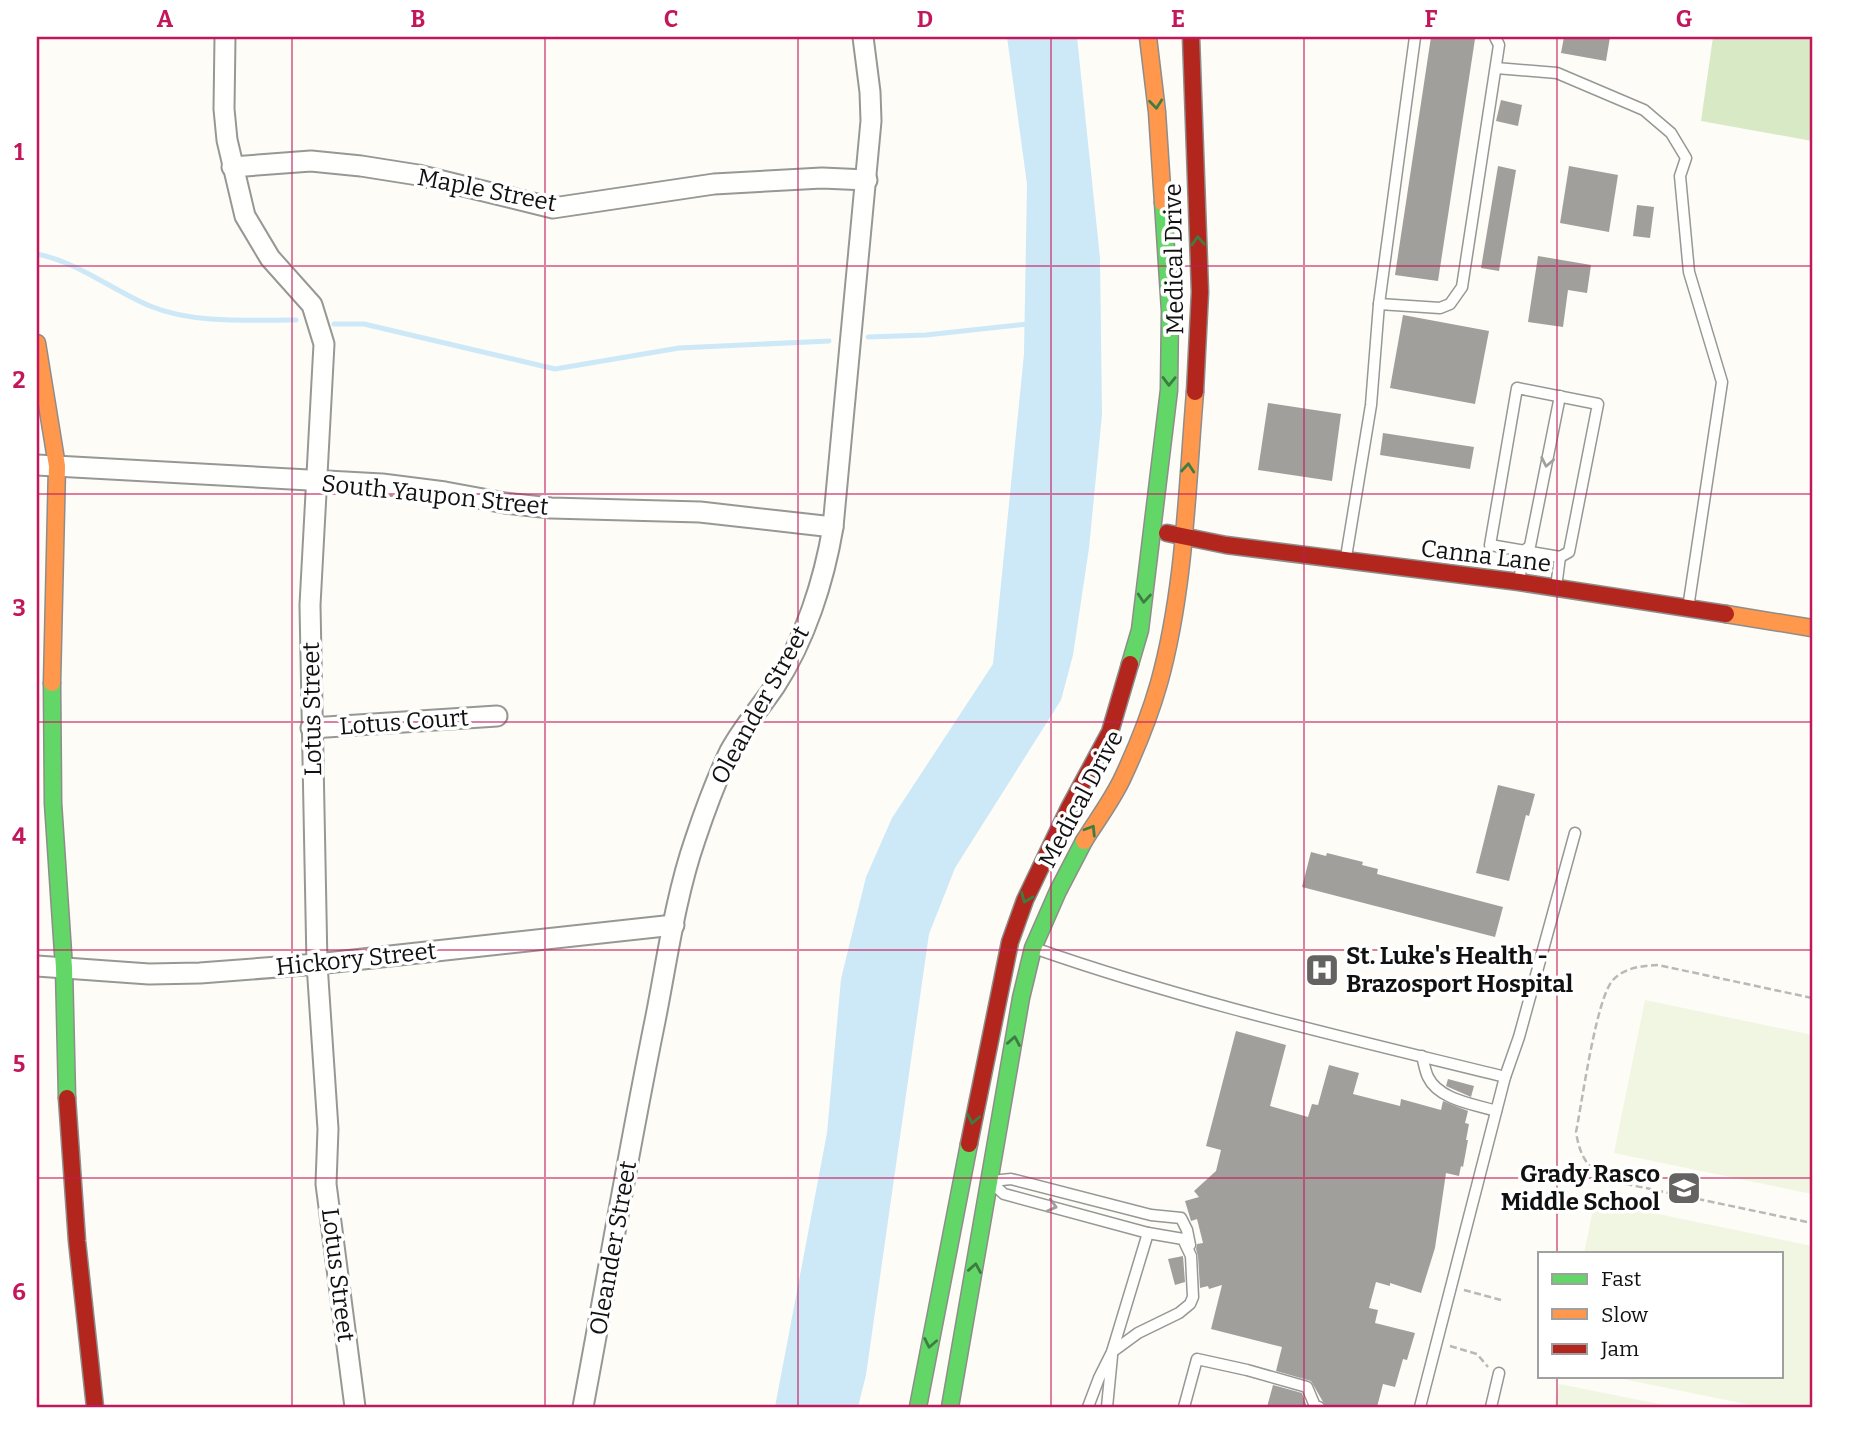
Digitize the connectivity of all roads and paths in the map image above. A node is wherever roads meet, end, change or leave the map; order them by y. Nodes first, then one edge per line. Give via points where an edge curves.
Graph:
1 (225, 37) edge
2 (863, 37) edge
3 (1148, 37) edge
4 (1191, 37) edge
5 (1415, 37) edge
6 (1495, 37) edge
7 (1496, 68) junction
8 (232, 167) junction
9 (867, 180) junction
10 (1379, 304) junction
11 (37, 343) edge
12 (1560, 396) junction
13 (37, 465) edge
14 (57, 466) junction
15 (318, 482) junction
16 (833, 527) junction
17 (1154, 530) junction
18 (1183, 536) junction
19 (1524, 551) junction
20 (1560, 557) junction
21 (1346, 561) junction
22 (1519, 582) junction
23 (1556, 588) junction
24 (1688, 608) junction
25 (1812, 628) edge
26 (44, 710) edge
27 (497, 716) dead end
28 (311, 728) junction
29 (1575, 833) dead end
30 (674, 925) junction
31 (1010, 942) junction
32 (1033, 948) junction
33 (317, 964) junction
34 (37, 966) edge
35 (64, 968) junction
36 (1812, 998) edge
37 (1422, 1056) junction
38 (1505, 1077) junction
39 (1496, 1111) junction
40 (976, 1178) junction
41 (1812, 1223) edge
42 (1147, 1233) junction
43 (1191, 1256) junction
44 (1451, 1286) junction
45 (1502, 1300) dead end
46 (1437, 1343) junction
47 (1112, 1352) junction
48 (1494, 1372) joint
49 (95, 1407) edge
50 (355, 1407) edge
51 (583, 1407) edge
52 (918, 1407) edge
53 (950, 1407) edge
54 (1088, 1407) edge
55 (1107, 1407) edge
56 (1184, 1407) edge
57 (1319, 1407) edge
58 (1420, 1407) edge
59 (1491, 1407) edge

1 - 8 street, Lotus Street via 224,109
2 - 9 street, Oleander Street via 871,121
3 -> 17 street, Medical Drive via 1170,311 1169,390
18 -> 4 street, Medical Drive via 1200,292
5 - 10 lane
6 - 7 lane via 1499,45
7 - 10 lane via 1462,287 1450,304 1440,308
7 - 24 lane via 1557,73 1644,110 1671,133 1686,159 1680,176 1689,272 1722,382
8 - 9 street, Maple Street via 311,161 361,166 553,208 714,184
8 - 15 street, Lotus Street via 245,216 270,258 313,306 321,331
9 - 16 street, Oleander Street
10 - 21 lane via 1371,405
11 - 14 street
12 -> 19 lane via 1530,546
12 - 19 lane via 1517,388 1490,545
12 - 20 lane via 1598,404 1569,552
13 - 14 street, South Yaupon Street
14 - 15 street, South Yaupon Street
14 - 26 street
15 - 16 street, South Yaupon Street via 382,484 551,508 700,512
15 - 28 street, Lotus Street via 310,605
16 - 30 street, Oleander Street via 829,554 798,644 730,752 713,789
17 - 18 street, Canna Lane
17 -> 31 street, Medical Drive via 1140,630 1122,700 1110,732 1042,860
18 - 21 street, Canna Lane
32 -> 18 street, Medical Drive via 1084,841 1122,780 1144,728 1170,635
19 - 20 lane
19 - 22 lane
20 - 23 lane
21 - 22 street, Canna Lane
22 - 23 street, Canna Lane
23 - 24 street, Canna Lane
24 - 25 street, Canna Lane
26 - 35 street
27 - 28 street, Lotus Court
28 - 33 street, Lotus Street
29 - 38 lane
30 - 33 street, Hickory Street
30 - 51 street, Oleander Street
31 - 32 lane
31 -> 40 street, Medical Drive via 998,992
32 - 37 lane via 1162,989
40 -> 32 street, Medical Drive
33 - 35 street, Hickory Street via 162,974
33 - 50 street, Lotus Street via 328,1129 326,1184
34 - 35 street, Hickory Street
35 - 49 street via 68,1120
36 - 41 path via 1658,965 1625,971 1614,978 1602,999 1576,1132 1589,1167 1617,1182
37 - 38 lane
37 - 39 lane via 1437,1090
38 - 39 lane
39 - 44 lane
40 -> 42 lane via 1004,1194
40 - 43 lane via 1011,1179 1150,1216 1181,1218
40 -> 52 street, Medical Drive
53 -> 40 street, Medical Drive
42 - 43 lane via 1184,1239
42 - 47 lane
43 - 47 lane via 1190,1304
44 - 45 path
44 - 46 lane
46 - 48 path via 1477,1354
46 - 58 lane
47 - 54 lane
47 - 55 lane
48 - 59 lane
56 - 57 lane via 1197,1359 1307,1387

